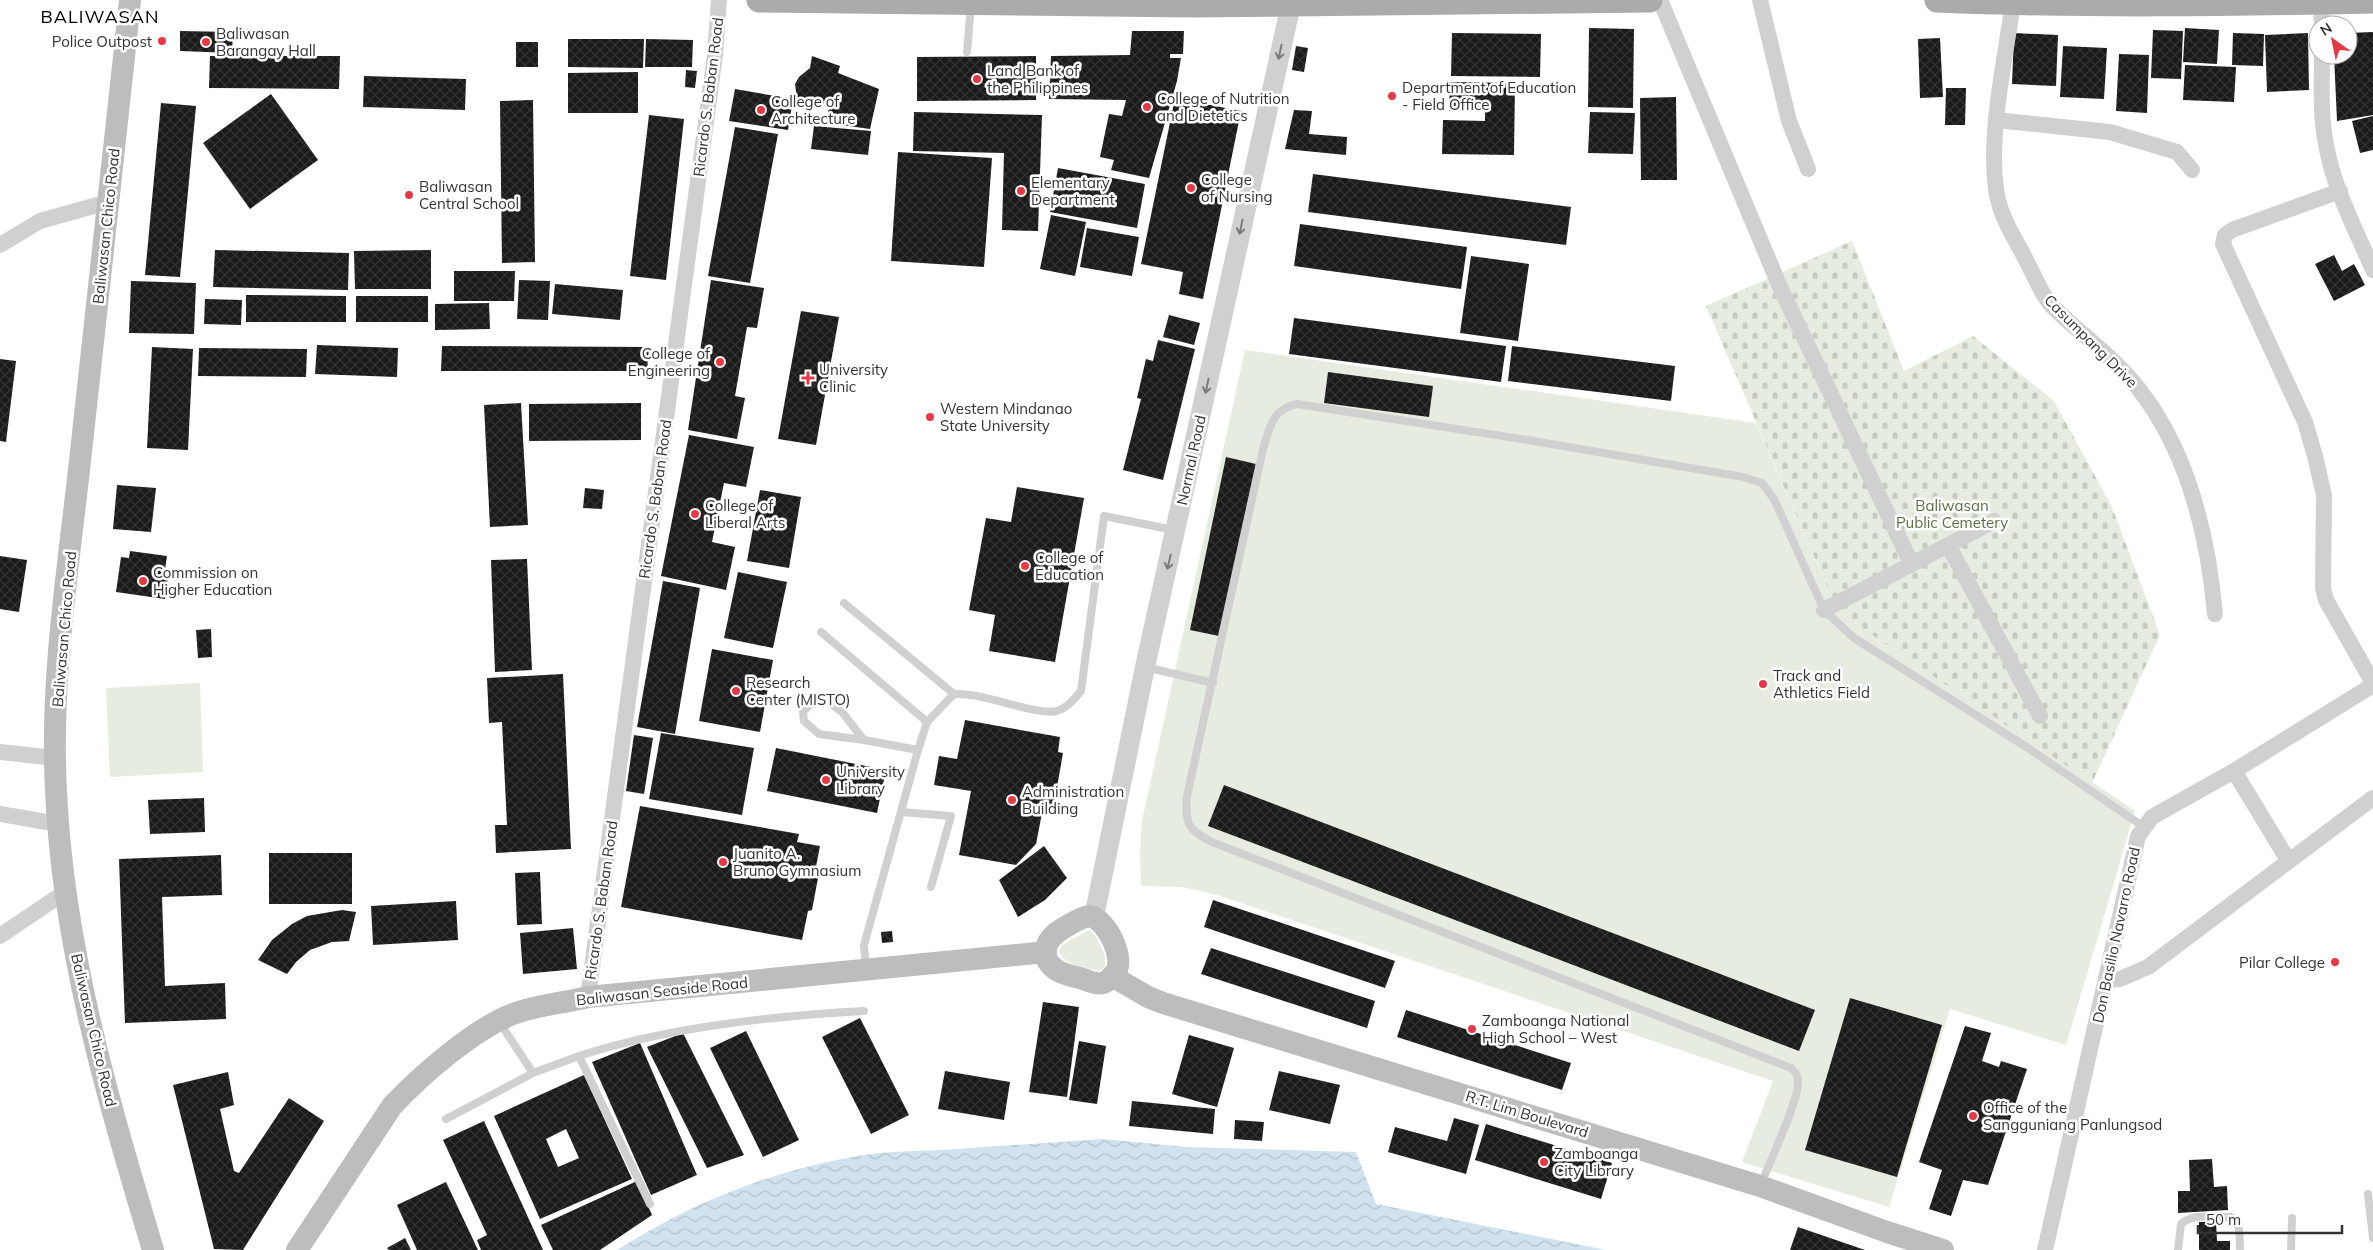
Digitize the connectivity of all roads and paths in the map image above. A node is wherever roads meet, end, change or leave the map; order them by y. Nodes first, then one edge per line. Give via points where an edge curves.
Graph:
1 (130, 0) edge
2 (720, 0) edge
3 (759, 0) edge
4 (1585, 0) edge
5 (1650, 0) edge
6 (1660, 0) edge
7 (1760, 0) edge
8 (1937, 0) edge
9 (886, 1) edge
10 (2089, 1) edge
11 (2373, 1) edge
12 (2202, 2) edge
13 (971, 3) junction
14 (1191, 3) edge
15 (2012, 3) junction
16 (1290, 4) junction
17 (2322, 13) edge
18 (967, 52) dead end
19 (2322, 65) edge
20 (1996, 120) junction
21 (1808, 169) dead end
22 (2192, 170) dead end
23 (2340, 191) junction
24 (108, 202) junction
25 (0, 245) edge
26 (2373, 270) edge
27 (1994, 521) dead end
28 (1176, 531) junction
29 (1948, 546) junction
30 (1911, 564) junction
31 (844, 603) dead end
32 (1824, 610) junction
33 (2215, 614) dead end
34 (821, 632) dead end
35 (1145, 667) junction
36 (1212, 683) junction
37 (2373, 684) edge
38 (954, 694) junction
39 (2040, 716) dead end
40 (927, 722) junction
41 (864, 740) junction
42 (918, 750) junction
43 (0, 752) edge
44 (55, 758) junction
45 (2234, 771) junction
46 (2373, 798) edge
47 (901, 812) junction
48 (0, 814) edge
49 (58, 824) junction
50 (2144, 827) junction
51 (2288, 860) junction
52 (930, 887) dead end
53 (65, 892) junction
54 (1094, 917) junction
55 (0, 936) edge
56 (1046, 952) junction
57 (866, 970) junction
58 (1112, 976) junction
59 (2107, 980) junction
60 (588, 997) junction
61 (864, 1011) dead end
62 (498, 1021) junction
63 (579, 1056) junction
64 (533, 1074) junction
65 (446, 1119) dead end
66 (1760, 1186) junction
67 (2368, 1194) dead end
68 (650, 1204) dead end
69 (2292, 1218) dead end
70 (2373, 1238) edge
71 (153, 1250) edge
72 (298, 1250) edge
73 (1942, 1250) edge
74 (2045, 1250) edge
75 (2178, 1250) edge
76 (2240, 1250) edge
77 (2292, 1250) edge

1 - 24 main road, Baliwasan Chico Road
2 - 60 street, Ricardo S. Baban Road
3 - 9 main road
4 - 5 main road
4 - 16 main road
6 - 30 street via 1780,288
7 - 21 street via 1789,120
8 - 15 main road
9 - 13 main road
10 - 12 main road
10 - 15 main road
11 - 17 main road
12 - 17 main road
13 - 14 main road
13 - 18 lane
14 - 16 main road
15 - 20 street, Casumpang Drive
16 -> 28 street, Normal Road
19 - 23 street via 2323,127
20 - 22 street via 2110,132 2177,152
20 - 33 street, Casumpang Drive via 1996,179 2002,214 2051,305 2138,388 2176,450 2204,538
23 - 26 street
23 - 37 street via 2232,230 2225,235 2223,244 2305,422 2324,495 2323,588 2326,600
24 - 25 street via 47,219
24 - 44 main road, Baliwasan Chico Road via 60,644
27 - 29 street
28 -> 35 street, Normal Road
28 - 38 lane via 1104,516 1081,692 1067,705 1056,711 1044,711 968,693
29 - 30 street
29 - 39 street
30 - 32 street
31 - 38 lane
32 - 36 lane via 1774,499 1762,483 1754,479 1297,404 1276,415 1263,449
32 - 50 lane via 1854,638 2028,748
34 - 40 lane
35 - 36 lane
35 - 54 street, Normal Road
36 - 66 lane via 1187,796 1186,817 1190,828 1212,842 1791,1068 1798,1081 1796,1098
37 - 45 street, Don Basilio Navarro Road
38 - 40 lane
40 - 42 lane
41 - 41 lane via 842,712 823,698 814,700 802,712 804,722 818,734
41 - 42 lane
42 - 47 lane
43 - 44 street
44 - 49 main road, Baliwasan Chico Road
45 - 50 street, Don Basilio Navarro Road via 2152,817
45 - 51 street
46 - 51 street
47 - 52 lane via 951,816
47 - 57 lane via 864,945
48 - 49 street
49 - 53 main road, Baliwasan Chico Road
50 - 59 street, Don Basilio Navarro Road via 2134,846
51 - 59 street via 2148,967 2120,979
53 - 55 street
53 - 71 main road, Baliwasan Chico Road via 82,990
54 - 56 main road via 1079,919 1053,935 1048,939
54 - 58 main road via 1104,924 1119,956 1119,966
56 - 57 main road, Baliwasan Seaside Road
56 - 58 main road via 1057,971 1099,983
57 - 60 main road, Baliwasan Seaside Road
58 - 66 main road, R.T. Lim Boulevard via 1163,1003
59 - 74 street, Don Basilio Navarro Road
60 - 62 main road, Baliwasan Seaside Road via 514,1014
61 - 63 lane via 682,1030
62 - 64 lane
62 - 72 main road, Baliwasan Seaside Road via 452,1052 392,1106
63 - 64 lane
63 - 68 lane
64 - 65 lane
66 - 73 main road, R.T. Lim Boulevard
67 - 70 lane
69 - 77 lane
75 - 76 lane via 2181,1224 2197,1217 2231,1217 2235,1220

